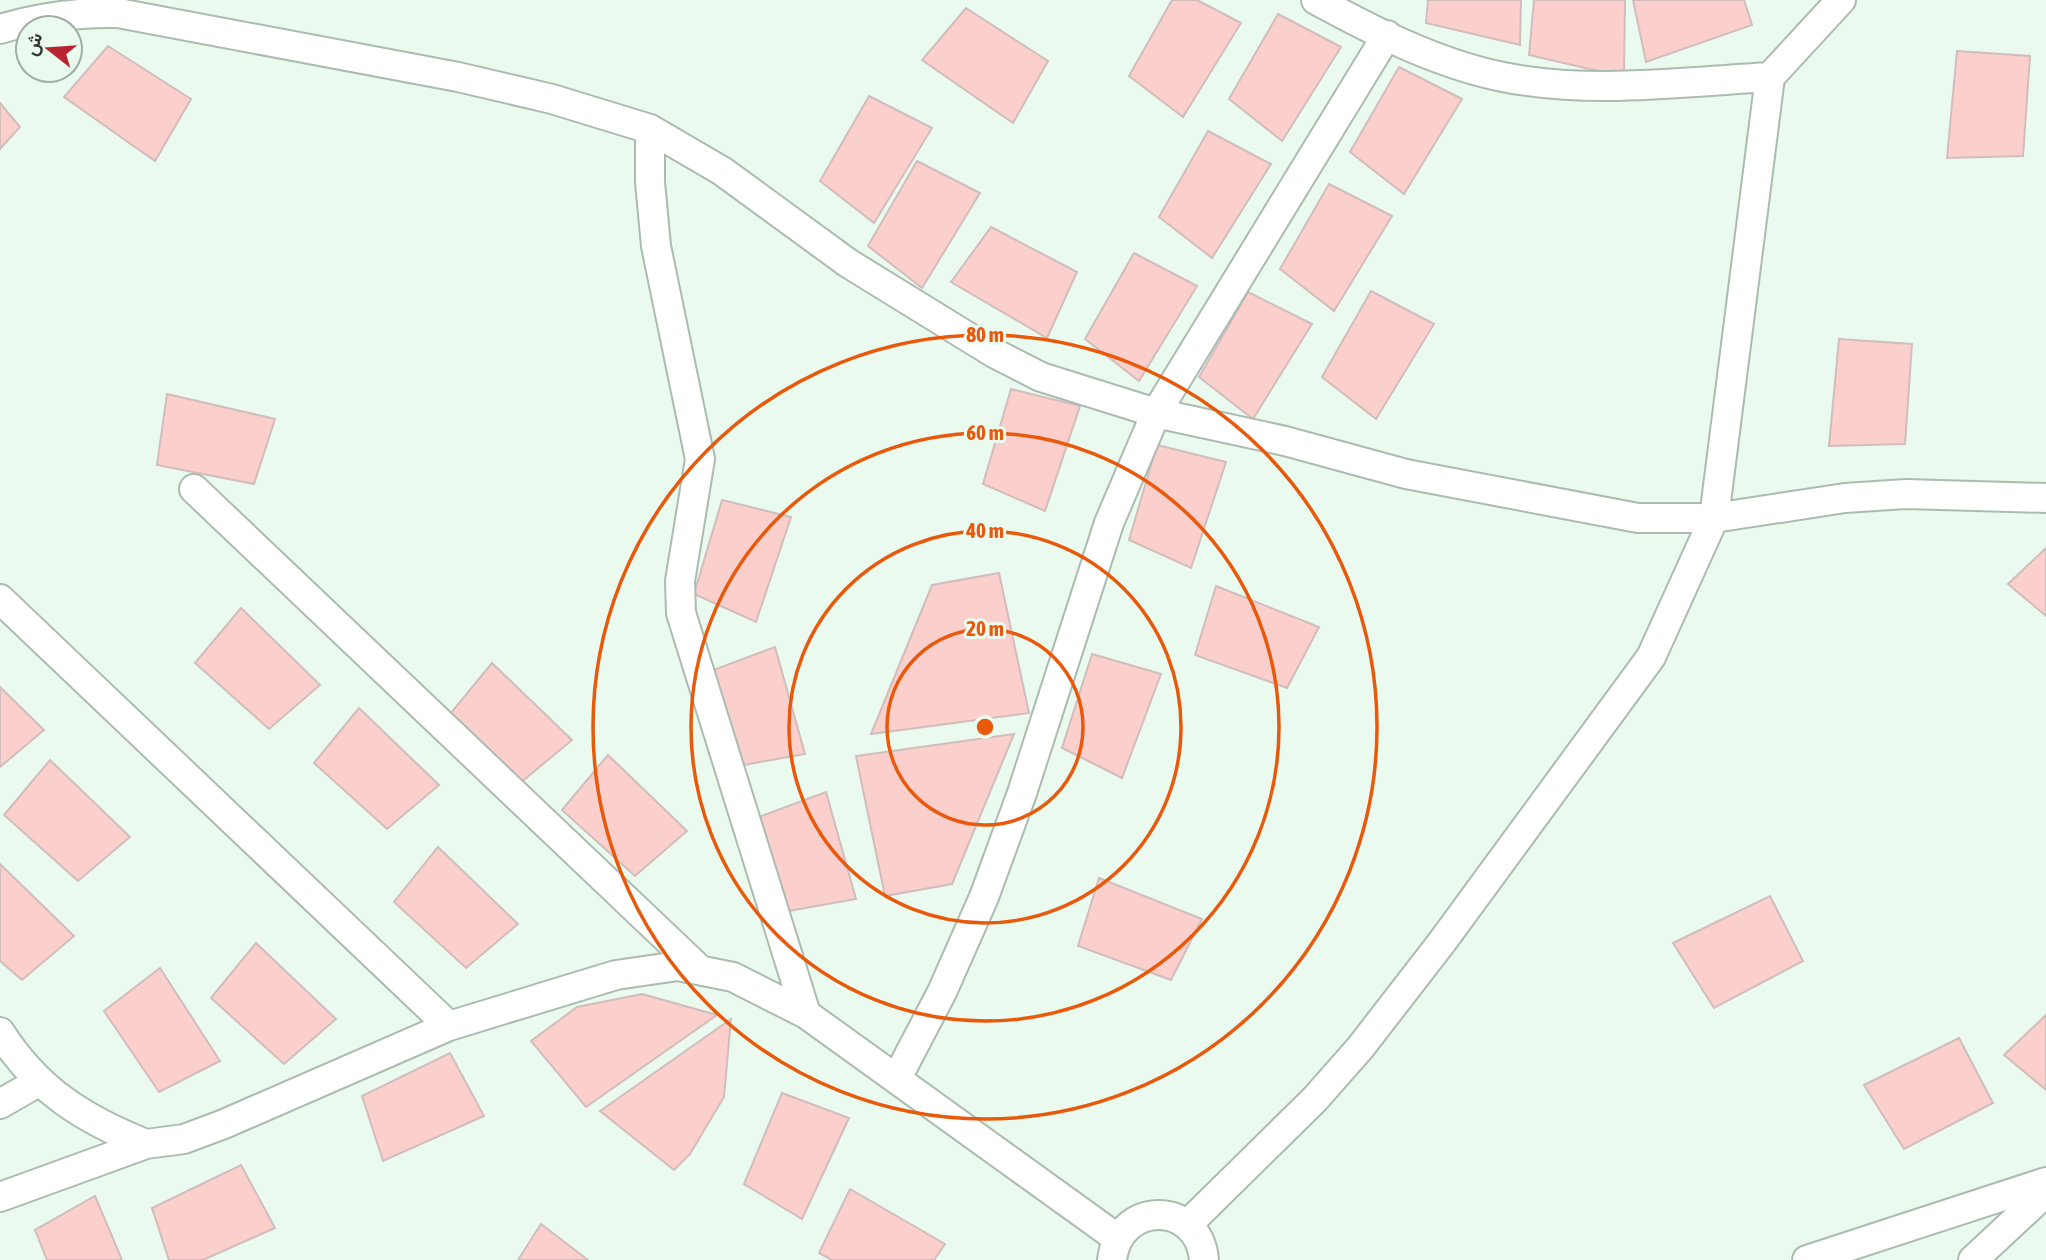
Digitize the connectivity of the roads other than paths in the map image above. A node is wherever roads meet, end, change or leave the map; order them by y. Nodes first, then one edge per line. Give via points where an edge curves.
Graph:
1 (1316, 0) edge
2 (1841, 0) edge
3 (0, 29) edge
4 (1387, 36) junction
5 (1770, 77) junction
6 (650, 129) junction
7 (1156, 413) junction
8 (194, 489) dead end
9 (2046, 498) edge
10 (1714, 518) junction
11 (0, 599) edge
12 (699, 969) junction
13 (806, 1014) junction
14 (449, 1026) junction
15 (0, 1032) edge
16 (897, 1078) junction
17 (40, 1081) junction
18 (0, 1104) edge
19 (146, 1144) junction
20 (2046, 1182) edge
21 (2046, 1192) edge
22 (0, 1197) edge
23 (1187, 1225) junction
24 (1114, 1249) edge
25 (1204, 1260) edge
26 (1807, 1260) edge
27 (1973, 1260) edge

1 - 4 street
2 - 5 street
3 - 6 street via 77,12 118,13 457,77
4 - 5 street via 1498,76 1551,82 1604,86
4 - 7 street
5 - 10 street
6 - 7 street via 722,171 848,263 994,353 1041,377
6 - 13 street via 656,246 700,459 680,581 681,613
7 - 10 street via 1406,474 1639,518
7 - 16 street via 1109,523 984,897
8 - 12 street
9 - 10 street via 1906,494 1845,498
10 - 23 street via 1651,657 1442,942 1315,1099
11 - 14 street
12 - 13 street via 762,989
12 - 14 street via 678,966 616,975
13 - 16 street
14 - 19 street via 224,1124 184,1139
15 - 17 street
16 - 24 street
17 - 18 street
17 - 19 street via 57,1098 101,1126
19 - 22 street
20 - 26 street
21 - 27 street
23 - 24 street via 1174,1217 1145,1216 1131,1223
23 - 25 street via 1197,1236

